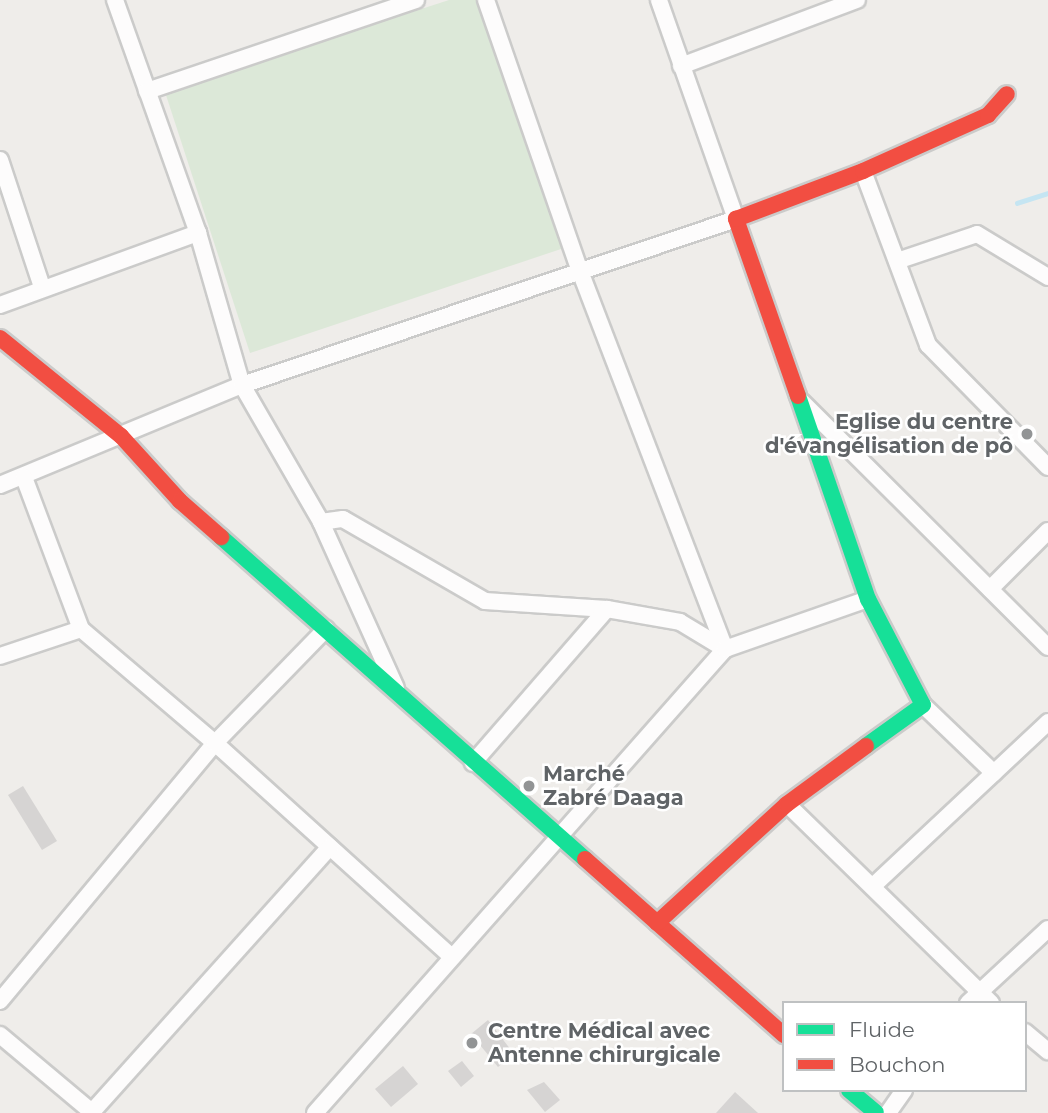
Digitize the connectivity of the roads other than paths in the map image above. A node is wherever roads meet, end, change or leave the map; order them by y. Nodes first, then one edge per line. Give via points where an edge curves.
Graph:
1 (115, 0) edge
2 (416, 0) edge
3 (486, 0) edge
4 (659, 0) edge
5 (857, 0) edge
6 (681, 66) junction
7 (147, 91) junction
8 (1007, 94) dead end
9 (0, 160) edge
10 (863, 171) junction
11 (736, 219) junction
12 (198, 233) junction
13 (897, 261) junction
14 (580, 271) junction
15 (1048, 277) edge
16 (42, 287) junction
17 (0, 305) edge
18 (0, 338) edge
19 (242, 385) junction
20 (799, 400) junction
21 (121, 436) junction
22 (1048, 467) edge
23 (24, 477) junction
24 (0, 485) edge
25 (321, 522) junction
26 (1048, 531) edge
27 (990, 589) junction
28 (868, 599) junction
29 (607, 609) junction
30 (80, 629) junction
31 (326, 629) junction
32 (1048, 647) edge
33 (725, 649) junction
34 (0, 656) edge
35 (397, 690) junction
36 (923, 705) junction
37 (1048, 722) edge
38 (215, 743) junction
39 (473, 763) junction
40 (994, 773) junction
41 (787, 804) junction
42 (559, 840) junction
43 (330, 847) junction
44 (873, 886) junction
45 (657, 923) junction
46 (1048, 929) edge
47 (452, 957) junction
48 (972, 996) edge
49 (0, 1001) edge
50 (782, 1033) edge
51 (1027, 1034) edge
52 (0, 1035) edge
53 (1048, 1051) edge
54 (851, 1092) edge
55 (903, 1092) edge
56 (93, 1113) edge
57 (315, 1113) edge
58 (876, 1113) edge
59 (888, 1113) edge

1 - 7 street
2 - 7 street
3 - 14 street
4 - 6 street
5 - 6 street
6 - 11 street
7 - 12 street
8 - 10 street via 988,115
9 - 16 street
10 - 11 street
10 - 13 street
11 - 14 street
11 - 20 street
12 - 16 street
12 - 19 street
13 - 15 street via 977,234
13 - 22 street via 928,345
14 - 19 street
14 - 33 street
16 - 17 street
18 - 21 street
19 - 21 street
19 - 25 street
20 - 27 street
20 - 28 street
21 - 23 street
21 - 31 street via 180,500
23 - 24 street
23 - 30 street
25 - 29 street via 343,519 485,601
25 - 35 street
26 - 27 street
27 - 32 street
28 - 33 street
28 - 36 street
29 - 33 street via 680,622
29 - 39 street
30 - 34 street
30 - 38 street
31 - 35 street
31 - 38 street
33 - 42 street
35 - 39 street
36 - 40 street
36 - 41 street
37 - 40 street
38 - 43 street
38 - 49 street
39 - 42 street
40 - 44 street
41 - 44 street
41 - 45 street
42 - 45 street
42 - 47 street
43 - 47 street
43 - 56 street
44 - 48 street
45 - 50 street
46 - 48 street
47 - 57 street
51 - 53 street
52 - 56 street
54 - 58 street
55 - 59 street

